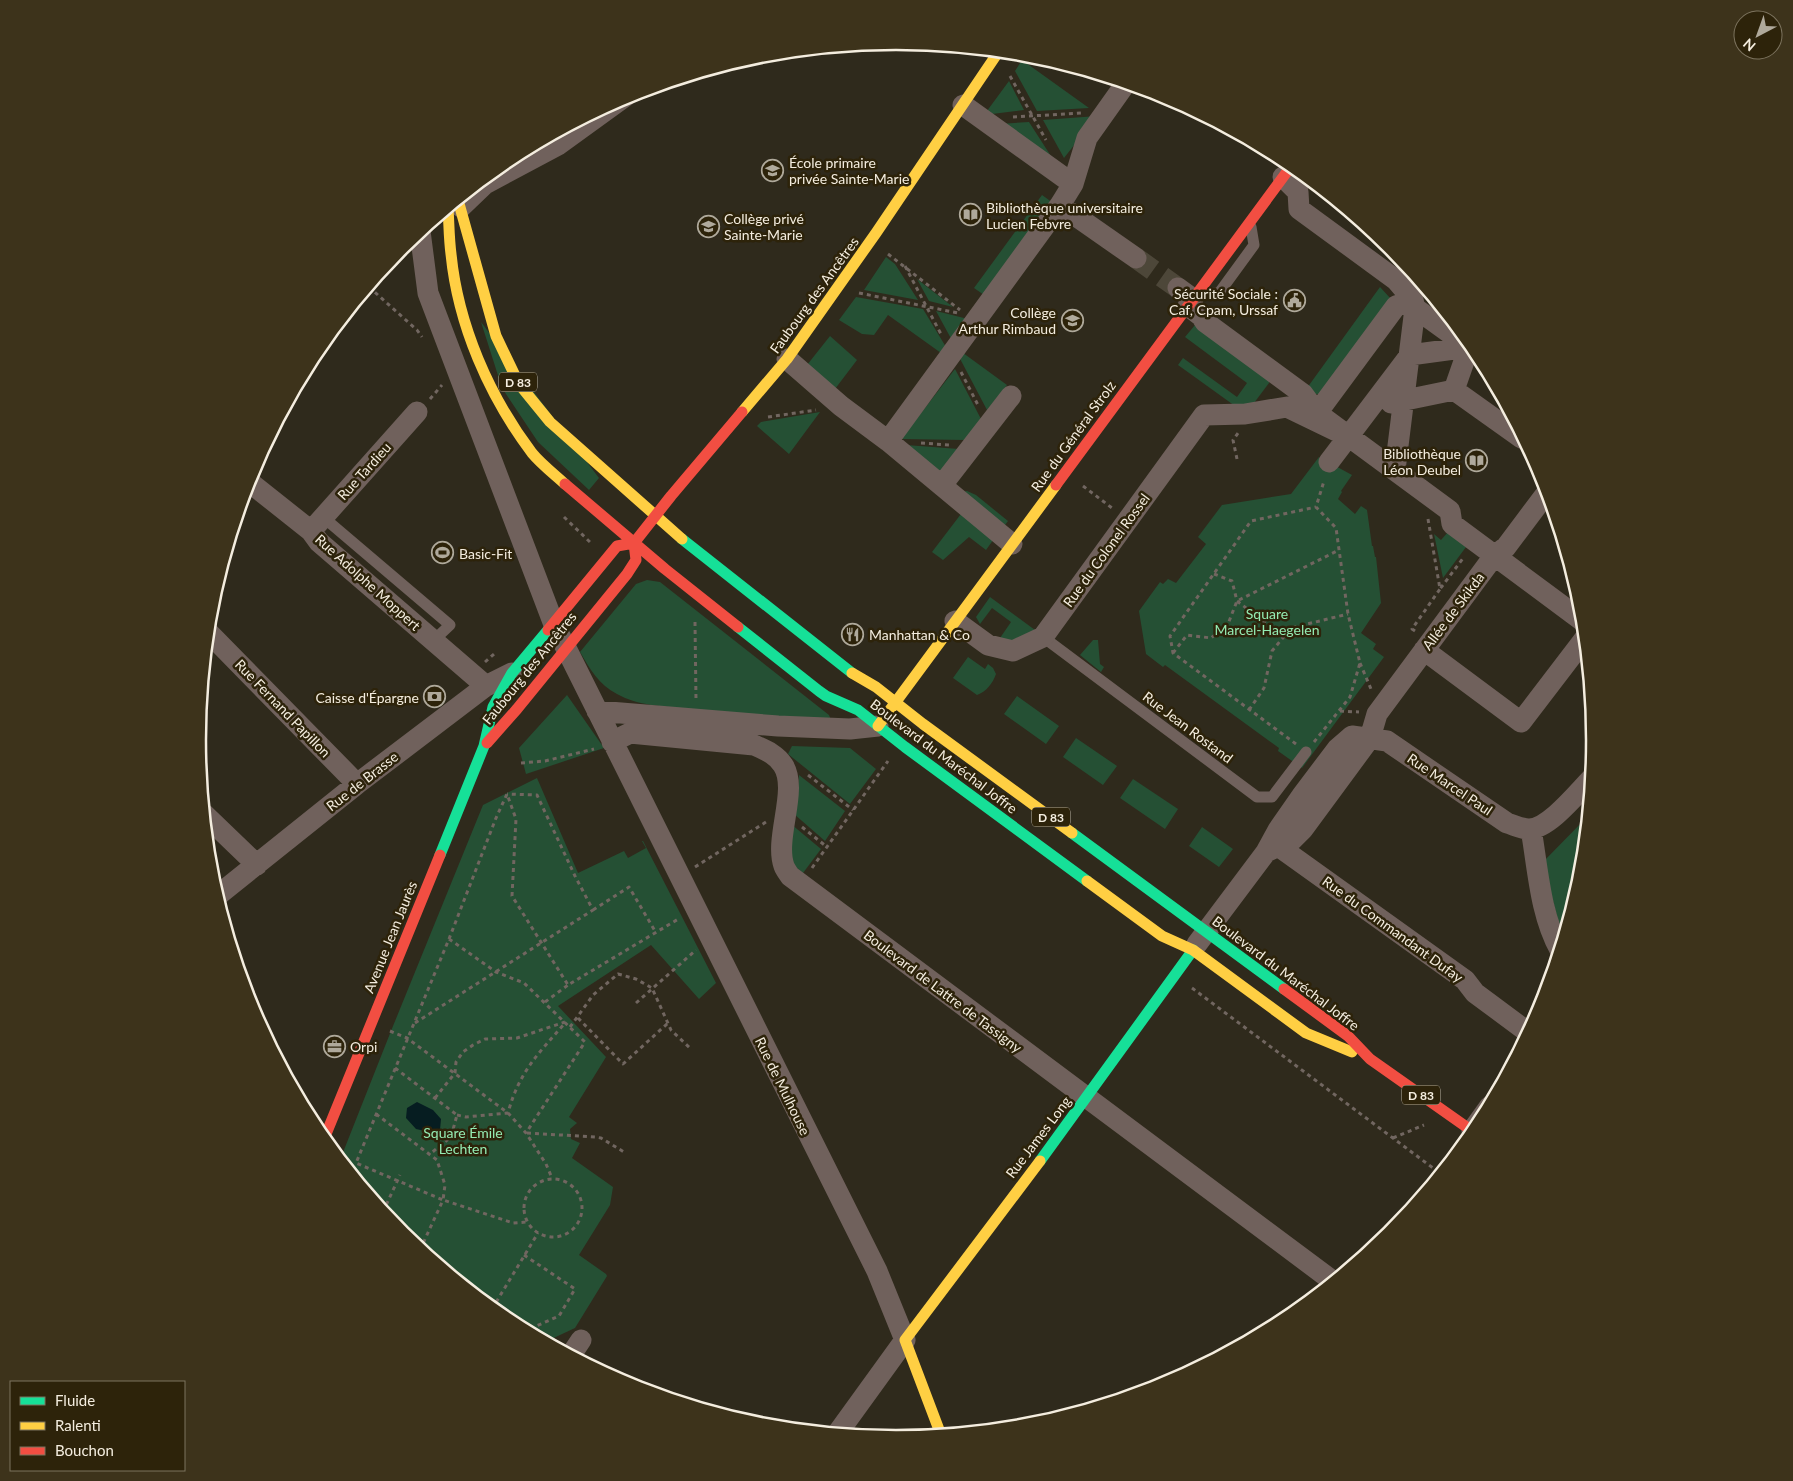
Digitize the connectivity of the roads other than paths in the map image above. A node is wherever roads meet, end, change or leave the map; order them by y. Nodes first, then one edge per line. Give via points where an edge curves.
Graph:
1 (995, 57) edge
2 (1122, 88) edge
3 (963, 104) junction
4 (593, 120) edge
5 (1284, 169) edge
6 (1290, 173) edge
7 (495, 179) edge
8 (1073, 184) junction
9 (1060, 205) junction
10 (457, 208) edge
11 (456, 209) edge
12 (1251, 220) junction
13 (421, 240) edge
14 (1136, 258) tunnel mouth
15 (1189, 297) junction
16 (1414, 304) junction
17 (1454, 334) edge
18 (1464, 347) edge
19 (1468, 352) edge
20 (1410, 355) junction
21 (788, 359) junction
22 (1454, 390) junction
23 (1011, 396) dead end
24 (1404, 400) junction
25 (1370, 408) junction
26 (417, 412) road end
27 (1314, 415) junction
28 (1515, 434) edge
29 (1349, 436) junction
30 (888, 441) junction
31 (1329, 462) road end
32 (1394, 470) junction
33 (942, 485) junction
34 (255, 486) edge
35 (1542, 499) edge
36 (655, 516) junction
37 (317, 524) junction
38 (634, 543) junction
39 (1012, 544) junction
40 (1494, 556) junction
41 (1576, 616) edge
42 (553, 622) junction
43 (955, 622) junction
44 (214, 638) edge
45 (1044, 638) junction
46 (1580, 645) edge
47 (566, 648) junction
48 (1424, 650) junction
49 (512, 673) junction
50 (486, 686) junction
51 (896, 703) junction
52 (597, 711) junction
53 (878, 726) junction
54 (1370, 738) junction
55 (613, 744) junction
56 (484, 746) junction
57 (1306, 752) road end
58 (357, 784) junction
59 (1586, 784) edge
60 (211, 821) edge
61 (1531, 829) junction
62 (1272, 849) junction
63 (257, 865) junction
64 (223, 891) edge
65 (1207, 932) junction
66 (1556, 942) edge
67 (1193, 950) junction
68 (1523, 1029) edge
69 (1370, 1059) junction
70 (1087, 1097) junction
71 (1468, 1128) edge
72 (327, 1131) edge
73 (1329, 1278) edge
74 (905, 1340) junction
75 (841, 1429) edge
76 (938, 1430) edge

1 - 3 main road, Faubourg des Ancêtres
2 - 8 street via 1087,138
3 - 8 street
3 - 21 main road, Faubourg des Ancêtres
4 - 7 street via 558,145
5 - 12 main road, Rue du Général Strolz
6 - 16 street via 1298,192 1299,209 1396,280
8 - 9 street
9 - 14 street
9 - 30 street
10 - 36 main road, D 83 via 496,336 519,384 550,422
11 - 38 main road, D 83 via 451,255 460,303 474,350 502,408 533,454
12 - 15 main road, Rue du Général Strolz
12 - 15 lane via 1254,245 1219,293
13 - 42 street, Rue de Mulhouse via 428,293
15 - 27 street via 1205,322 1303,394
15 - 39 main road, Rue du Général Strolz
16 - 17 street
16 - 20 street
16 - 27 street via 1396,306
18 - 20 street
19 - 22 street
20 - 24 street
20 - 25 street
21 - 30 street via 841,406
21 - 36 main road, Faubourg des Ancêtres
22 - 24 street
22 - 28 street
23 - 33 street
24 - 25 street
24 - 32 street
25 - 29 street
26 - 37 street, Rue Tardieu
27 - 29 street
27 - 45 street, Rue du Colonel Rossel via 1287,406 1244,414 1204,415
29 - 31 street
29 - 32 street
30 - 33 street
32 - 40 street via 1450,511 1452,524
33 - 39 street
34 - 37 street, Rue Adolphe Moppert
35 - 40 street, Allée de Skikda via 1506,547
36 - 38 main road, Faubourg des Ancêtres
36 - 51 main road, Boulevard du Maréchal Joffre / D 83 via 847,670
37 - 50 street, Rue Adolphe Moppert via 319,542
38 - 42 main road, Faubourg des Ancêtres via 617,546
38 - 47 main road, Faubourg des Ancêtres via 636,560 627,574
38 - 53 main road, Boulevard du Maréchal Joffre / D 83 via 826,696 858,710
39 - 43 main road, Rue du Général Strolz
40 - 41 street
40 - 48 street, Allée de Skikda
42 - 47 street, Rue de Mulhouse
42 - 49 main road, Faubourg des Ancêtres
43 - 45 street via 988,645 1013,651
43 - 51 main road, Rue du Général Strolz
44 - 58 street, Rue Fernand Papillon
45 - 57 lane, Rue Jean Rostand via 1257,797 1272,797
46 - 48 street via 1521,722
47 - 52 street, Rue de Mulhouse
47 - 56 main road, Faubourg des Ancêtres
48 - 54 street, Allée de Skikda via 1377,714
49 - 50 street, Rue de Brasse
49 - 56 main road, Faubourg des Ancêtres via 493,707
50 - 58 street, Rue de Brasse
51 - 53 main road, Rue du Général Strolz
51 - 65 main road, Boulevard du Maréchal Joffre / D 83
52 - 53 street via 744,724 838,728
52 - 55 street, Rue de Mulhouse
53 - 67 main road, Boulevard du Maréchal Joffre / D 83 via 1162,936
54 - 61 street, Rue Marcel Paul via 1387,741 1507,823
54 - 62 street, Rue Marcel Paul via 1352,736 1337,749 1278,830
55 - 70 street, Boulevard de Lattre de Tassigny via 630,733 754,745 770,752 784,765 789,783 782,852 790,876
55 - 74 street, Rue de Mulhouse via 877,1271
56 - 72 main road, Avenue Jean Jaurès
58 - 63 street, Rue de Brasse
59 - 61 street via 1547,823
60 - 63 street
61 - 66 street via 1545,913
62 - 65 street, Rue Marcel Paul
62 - 68 street, Rue du Commandant Dufay via 1465,980 1474,993
63 - 64 street, Rue de Brasse
65 - 67 street, Rue Marcel Paul
65 - 69 main road, Boulevard du Maréchal Joffre / D 83 via 1348,1036
67 - 69 main road, Boulevard du Maréchal Joffre / D 83 via 1306,1033
67 - 70 main road, Rue James Long
69 - 71 main road, Boulevard du Maréchal Joffre / D 83
70 - 73 street, Boulevard de Lattre de Tassigny
70 - 74 main road, Rue James Long
74 - 75 street
74 - 76 main road, Rue de Mulhouse

